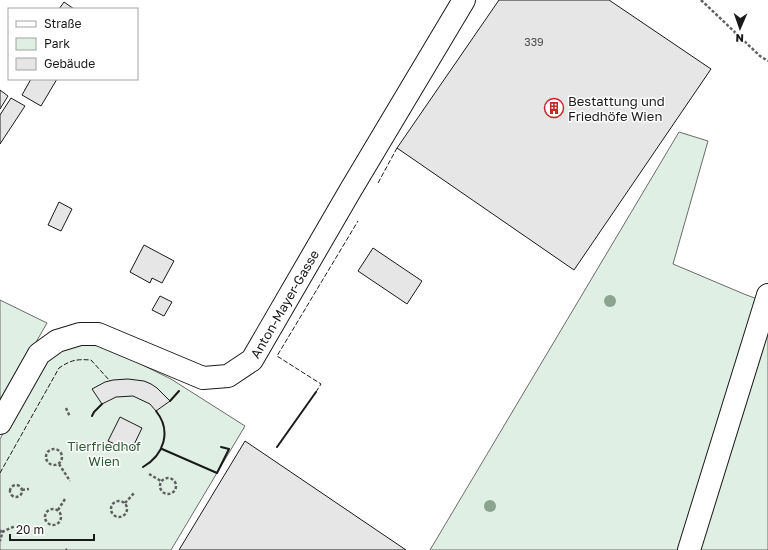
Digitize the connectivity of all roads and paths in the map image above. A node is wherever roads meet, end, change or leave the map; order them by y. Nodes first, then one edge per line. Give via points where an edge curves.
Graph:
1 (464, 0) edge
2 (701, 0) edge
3 (768, 61) edge
4 (768, 295) edge
5 (66, 408) dead end
6 (70, 417) dead end
7 (0, 423) edge
8 (59, 464) junction
9 (149, 474) dead end
10 (70, 481) dead end
11 (162, 481) junction
12 (29, 488) dead end
13 (22, 490) junction
14 (135, 492) dead end
15 (66, 499) dead end
16 (125, 503) junction
17 (58, 510) junction
18 (15, 526) dead end
19 (1, 531) edge
20 (0, 541) edge
21 (688, 550) edge

1 - 7 street, Anton-Mayer-Gasse via 252,360 228,376 203,378 98,334 80,334 57,341 39,354
2 - 3 path
4 - 21 street
5 - 6 path
8 - 8 path via 49,464 46,458 48,452 54,449 60,452 62,458
8 - 10 path
9 - 11 path
11 - 11 path via 167,478 173,479 176,484 175,491 170,494 163,492 160,487
12 - 13 path
13 - 13 path via 17,496 10,492 14,485
14 - 16 path
15 - 17 path
16 - 16 path via 128,506 126,514 119,517 113,514 113,503 119,500
17 - 17 path via 60,522 53,526 47,524 44,519 46,513 53,509
18 - 19 path
19 - 20 path

